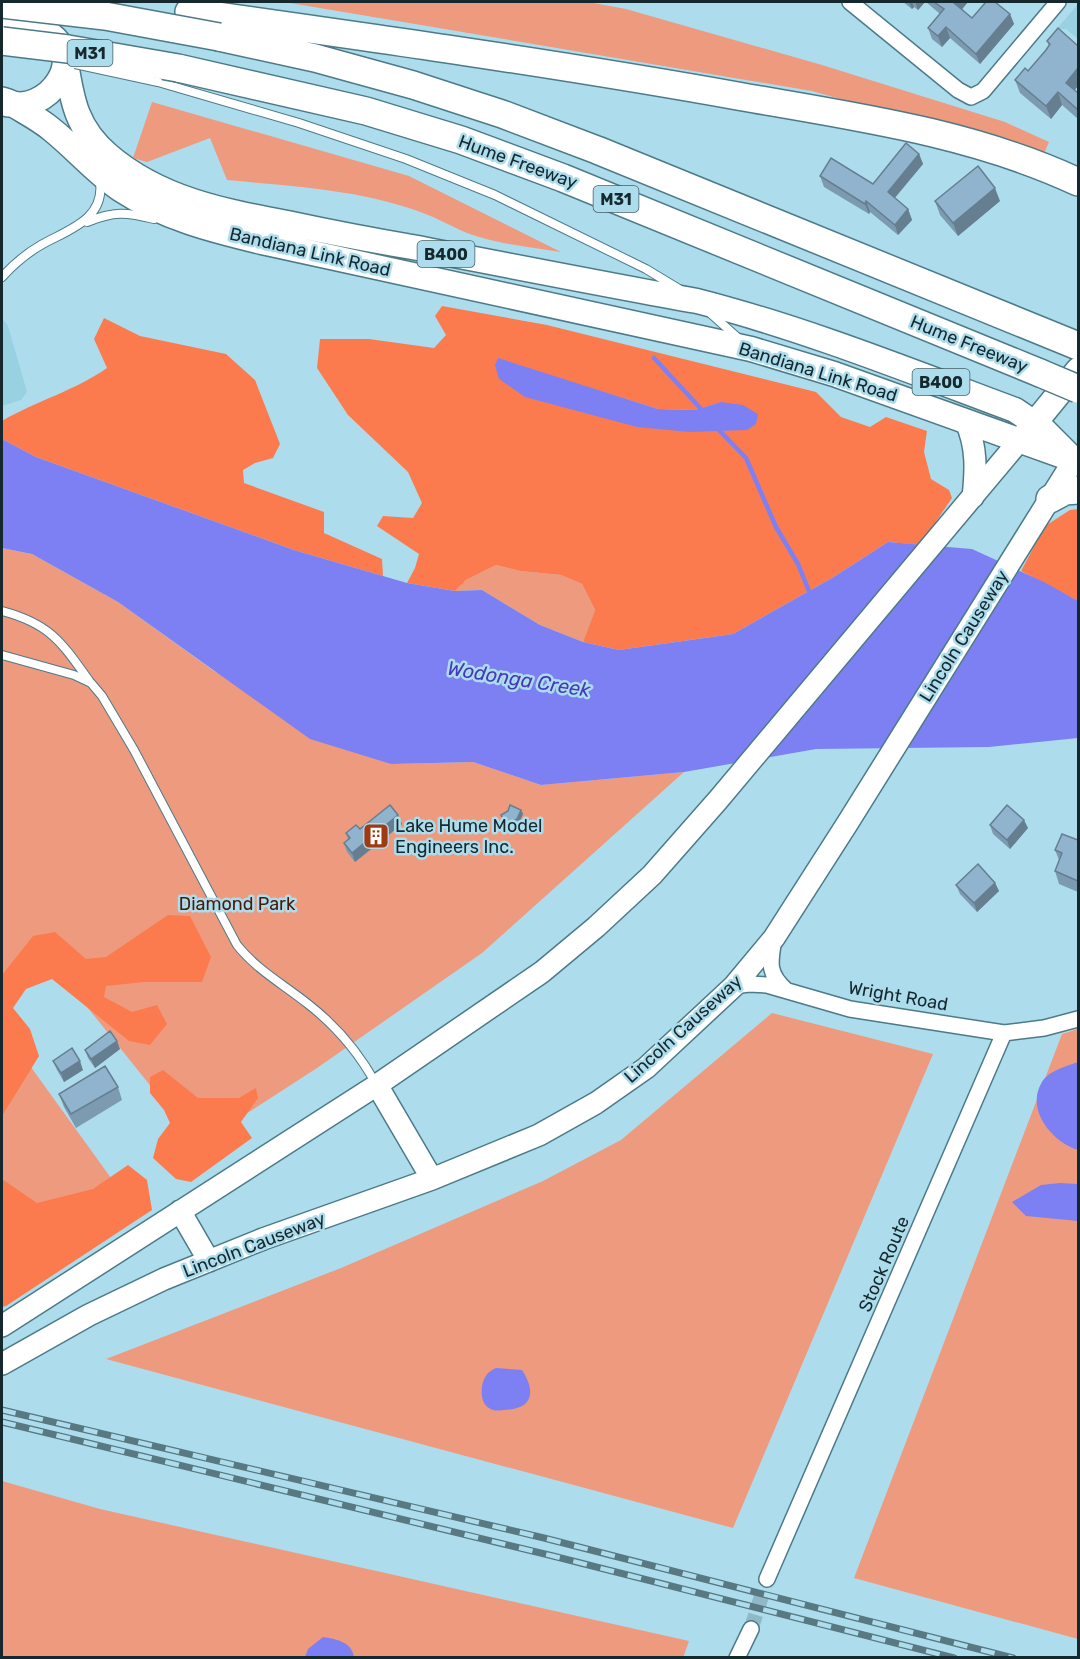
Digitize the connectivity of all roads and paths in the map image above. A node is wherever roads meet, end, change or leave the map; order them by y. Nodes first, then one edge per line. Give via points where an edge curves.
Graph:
1 (37, 2) edge
2 (82, 2) edge
3 (850, 2) edge
4 (1058, 2) edge
5 (2, 4) edge
6 (2, 29) edge
7 (2, 41) edge
8 (2, 47) edge
9 (35, 54) dead end
10 (63, 61) junction
11 (168, 75) junction
12 (6, 102) edge
13 (96, 171) junction
14 (1072, 178) edge
15 (188, 223) junction
16 (77, 226) junction
17 (2, 278) edge
18 (697, 302) junction
19 (1073, 344) edge
20 (751, 350) junction
21 (1078, 370) edge
22 (1078, 389) edge
23 (966, 422) junction
24 (1028, 431) junction
25 (1077, 459) edge
26 (1078, 490) edge
27 (1050, 499) junction
28 (970, 500) junction
29 (2, 611) edge
30 (2, 655) edge
31 (91, 683) junction
32 (774, 938) junction
33 (734, 986) junction
34 (786, 990) junction
35 (1078, 1018) edge
36 (1004, 1033) junction
37 (377, 1085) junction
38 (432, 1179) junction
39 (180, 1211) junction
40 (209, 1261) junction
41 (2, 1326) edge
42 (2, 1364) edge
43 (767, 1579) tunnel mouth
44 (751, 1629) tunnel mouth
45 (737, 1658) edge

1 - 6 main road, B400
2 - 10 main road, Bandiana Link Road / B400
2 - 14 highway via 189,12 594,71 849,116 936,133 1022,158
3 - 4 street via 971,98 982,91
5 - 19 highway, M31, bridge via 105,16 219,37 402,82 597,150
6 - 10 main road, B400 via 16,23 40,28 60,44
7 - 11 highway, Hume Freeway / M31, bridge via 68,49
8 - 9 lane
10 - 11 lane, bridge
10 - 12 main road, B400 via 56,85 45,95 30,103
10 - 18 main road, Bandiana Link Road / B400 via 76,111 88,134 123,167 173,195 248,216
11 - 18 lane via 495,195 646,269
11 - 22 highway, Hume Freeway / M31, bridge via 366,111 461,140
12 - 13 main road, Bandiana Link Road / B400 via 51,129
13 - 15 main road, Bandiana Link Road / B400 via 142,202
13 - 16 lane via 101,187 99,200 94,212
15 - 16 lane via 115,213
15 - 20 main road, Bandiana Link Road / B400
16 - 17 lane via 39,246
18 - 20 lane
18 - 24 main road, Bandiana Link Road / B400 via 816,336 1015,410
20 - 23 main road, Bandiana Link Road / B400 via 834,374
21 - 24 main road
23 - 24 main road, Bandiana Link Road / B400
23 - 28 main road via 975,453
24 - 25 main road, Bandiana Link Road / B400
24 - 28 main road
25 - 27 main road, Lincoln Causeway
26 - 27 highway via 1065,491
27 - 32 main road, Lincoln Causeway
28 - 37 main road via 652,875 542,972
29 - 31 lane via 48,630
30 - 31 lane
31 - 37 lane via 134,750 237,945 255,966 310,1005 337,1030
32 - 33 main road, Lincoln Causeway
32 - 34 street via 772,973
33 - 34 street, Wright Road via 757,984
33 - 38 main road, Lincoln Causeway via 646,1068 596,1103 539,1135
34 - 36 street, Wright Road via 850,1008
35 - 36 street via 1044,1028
36 - 43 street, Stock Route
37 - 38 main road
37 - 39 main road
38 - 40 main road, Lincoln Causeway
39 - 40 main road
39 - 41 main road
40 - 42 main road, Lincoln Causeway via 89,1315
44 - 45 street

